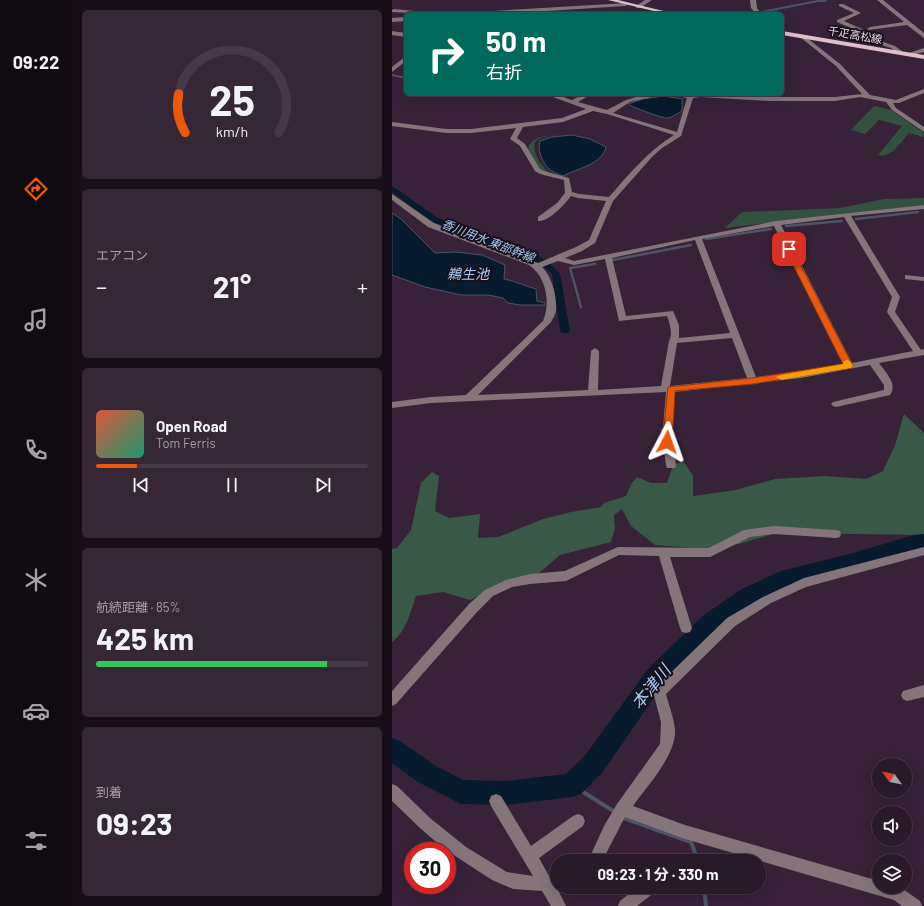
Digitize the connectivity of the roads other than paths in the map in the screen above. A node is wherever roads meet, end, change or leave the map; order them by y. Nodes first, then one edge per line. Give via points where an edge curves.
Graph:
1 (611, 0) edge
2 (649, 0) edge
3 (753, 0) edge
4 (880, 0) edge
5 (625, 4) junction
6 (840, 5) dead end
7 (638, 7) junction
8 (394, 11) dead end
9 (405, 12) edge
10 (505, 12) edge
11 (663, 12) edge
12 (757, 12) edge
13 (404, 19) edge
14 (392, 20) edge
15 (909, 23) junction
16 (870, 29) dead end
17 (392, 33) edge
18 (784, 33) edge
19 (404, 35) edge
20 (802, 36) junction
21 (924, 36) edge
22 (924, 50) edge
23 (901, 53) junction
24 (909, 54) junction
25 (924, 57) edge
26 (404, 60) edge
27 (392, 70) edge
28 (924, 91) edge
29 (555, 96) edge
30 (585, 96) edge
31 (636, 96) edge
32 (646, 96) edge
33 (683, 96) edge
34 (694, 96) edge
35 (728, 96) edge
36 (690, 97) junction
37 (870, 97) junction
38 (573, 102) junction
39 (889, 102) junction
40 (624, 104) junction
41 (592, 109) junction
42 (609, 112) junction
43 (392, 124) edge
44 (521, 125) junction
45 (924, 130) edge
46 (680, 135) junction
47 (569, 193) junction
48 (392, 196) edge
49 (610, 199) junction
50 (924, 208) edge
51 (847, 216) junction
52 (542, 219) dead end
53 (776, 223) junction
54 (698, 238) junction
55 (608, 256) junction
56 (557, 257) junction
57 (538, 266) junction
58 (908, 277) dead end
59 (924, 279) edge
60 (736, 335) junction
61 (674, 341) junction
62 (595, 351) dead end
63 (922, 352) edge
64 (872, 362) junction
65 (848, 366) junction
66 (753, 381) junction
67 (668, 389) junction
68 (593, 393) junction
69 (469, 398) junction
70 (393, 404) edge
71 (836, 404) dead end
72 (671, 465) dead end
73 (836, 534) dead end
74 (924, 551) edge
75 (663, 552) junction
76 (686, 628) dead end
77 (924, 691) edge
78 (907, 695) dead end
79 (392, 700) edge
80 (392, 791) edge
81 (496, 801) dead end
82 (620, 813) junction
83 (578, 821) dead end
84 (599, 854) edge
85 (530, 856) junction
86 (550, 881) edge
87 (550, 883) edge
88 (556, 894) edge
89 (641, 894) edge
90 (560, 906) edge
91 (625, 906) edge
92 (915, 906) edge

1 - 5 main road
2 - 7 street
3 - 12 street
4 - 15 street
5 - 7 main road
5 - 10 street
6 - 23 street via 858,13 839,21 842,24 871,35 869,39 893,47
7 - 11 main road
8 - 9 street
13 - 14 street
15 - 16 street
15 - 21 street
17 - 19 street
18 - 20 main road, 千疋高松線
20 - 23 main road, 千疋高松線
20 - 37 street via 838,65
22 - 24 street
23 - 24 main road, 千疋高松線
24 - 25 main road, 千疋高松線
26 - 27 street
28 - 39 street via 897,102
29 - 38 street
30 - 38 street
31 - 40 street
32 - 40 street
33 - 36 street
34 - 36 street
35 - 37 street via 769,99 834,99 855,95
36 - 46 street
37 - 39 street
38 - 41 street
39 - 45 street via 894,109
40 - 42 street
41 - 42 street
41 - 44 street via 563,120
42 - 46 street
43 - 44 street via 452,131
44 - 47 street via 513,139 523,145 537,170 567,179
46 - 49 street via 650,156
47 - 49 street
47 - 52 street via 560,205
48 - 57 street via 432,225
49 - 56 street via 592,241
50 - 51 street via 893,209
51 - 53 street
51 - 63 street via 896,298 891,312
53 - 54 street
53 - 65 street
54 - 55 street
54 - 60 street
55 - 56 street via 574,263
55 - 61 street via 622,319 670,313 675,325
56 - 57 street
57 - 69 street via 546,277 552,315
58 - 59 street
60 - 61 street
60 - 66 street
61 - 67 street
62 - 68 street
63 - 64 street
64 - 65 street
64 - 71 street via 889,385 887,393
65 - 66 street
66 - 67 street
67 - 68 street
67 - 72 street via 666,430
68 - 69 street
69 - 70 street
73 - 75 street via 768,531 748,533 710,553
74 - 82 street via 804,583 767,600 731,622 659,692 670,733 668,743
75 - 76 street
75 - 79 street via 618,551 566,576 510,582 489,592
77 - 78 street
80 - 87 street via 447,844 474,861 508,880
81 - 85 street
82 - 84 street
82 - 92 street via 898,894
83 - 85 street
85 - 86 street
88 - 90 street
89 - 91 street

